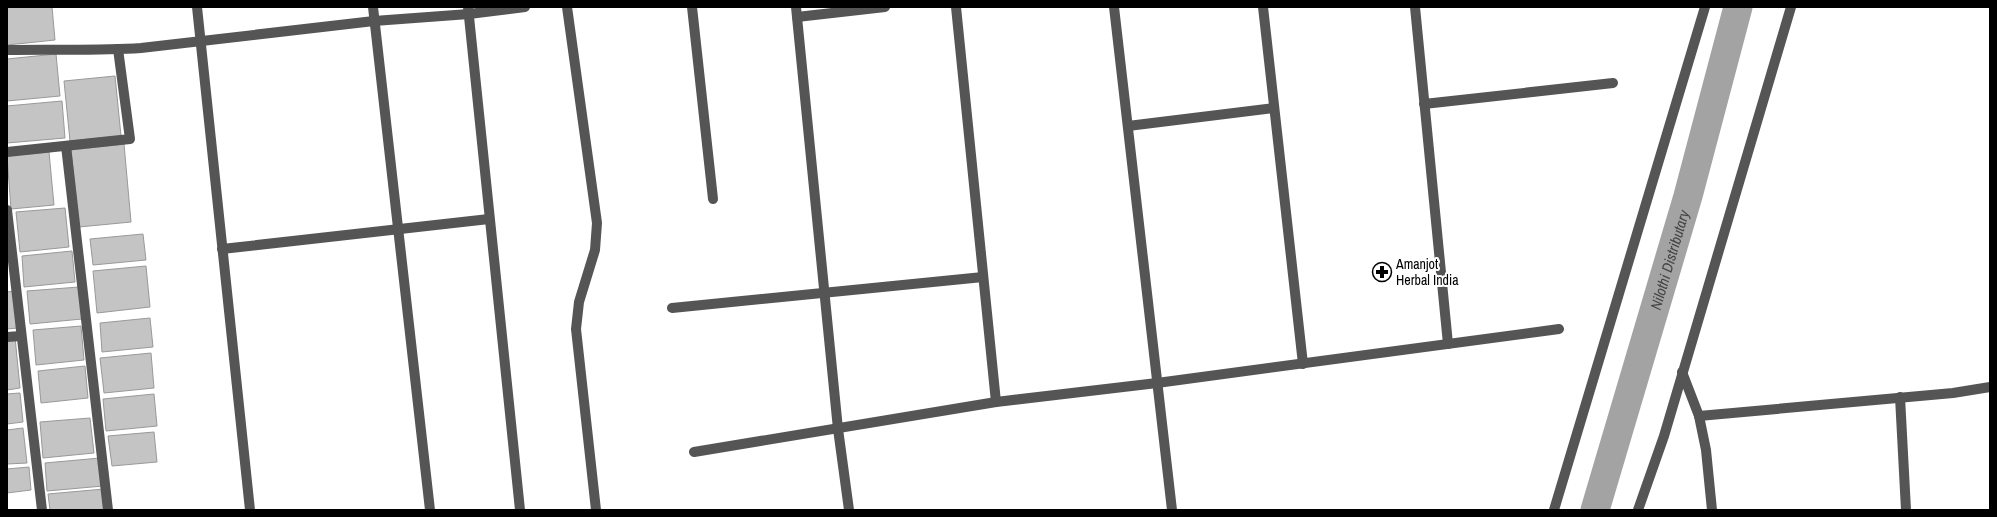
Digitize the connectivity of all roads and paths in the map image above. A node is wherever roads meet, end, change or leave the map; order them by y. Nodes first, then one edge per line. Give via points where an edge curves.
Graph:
1 (197, 7) edge
2 (373, 7) edge
3 (525, 7) edge
4 (567, 7) edge
5 (692, 7) edge
6 (885, 7) edge
7 (956, 7) edge
8 (1114, 7) edge
9 (1263, 7) edge
10 (1415, 7) edge
11 (1705, 7) edge
12 (1791, 7) edge
13 (469, 11) edge
14 (796, 12) edge
15 (374, 21) junction
16 (200, 40) junction
17 (118, 49) junction
18 (7, 50) edge
19 (1613, 84) dead end
20 (1424, 104) junction
21 (1274, 108) junction
22 (1128, 126) junction
23 (66, 146) junction
24 (7, 152) edge
25 (713, 199) dead end
26 (7, 210) edge
27 (489, 219) junction
28 (398, 230) junction
29 (222, 249) junction
30 (983, 276) junction
31 (824, 291) junction
32 (672, 308) dead end
33 (1559, 329) dead end
34 (22, 336) junction
35 (7, 338) edge
36 (1448, 344) junction
37 (1304, 364) junction
38 (1682, 372) junction
39 (1157, 383) junction
40 (1990, 387) edge
41 (1900, 397) junction
42 (996, 402) junction
43 (1699, 416) junction
44 (838, 429) junction
45 (694, 452) dead end
46 (42, 510) edge
47 (108, 510) edge
48 (250, 510) edge
49 (430, 510) edge
50 (520, 510) edge
51 (596, 510) edge
52 (849, 510) edge
53 (1172, 510) edge
54 (1554, 510) edge
55 (1638, 510) edge
56 (1712, 510) edge
57 (1906, 510) edge

1 - 16 street
2 - 15 street
3 - 13 street
4 - 51 street via 597,223 595,250 579,302 576,329
5 - 25 street
6 - 14 street
7 - 30 street
8 - 22 street
9 - 21 street
10 - 20 street
11 - 54 street
12 - 38 street
13 - 15 street
13 - 27 street
14 - 31 street
15 - 16 street
15 - 28 street
16 - 17 street
16 - 29 street
17 - 18 street
17 - 23 street via 130,139
19 - 20 street
20 - 36 street
21 - 22 street
21 - 37 street
22 - 39 street
23 - 24 street
23 - 47 street
26 - 34 street
27 - 28 street
27 - 50 street
28 - 29 street
28 - 49 street
29 - 48 street
30 - 31 street
30 - 42 street
31 - 32 street
31 - 44 street
33 - 36 street
34 - 35 street
34 - 46 street
36 - 37 street
37 - 39 street
38 - 43 street
38 - 55 street via 1664,436
39 - 42 street
39 - 53 street
40 - 41 street
41 - 43 street
41 - 57 street
42 - 44 street
43 - 56 street via 1706,450
44 - 45 street
44 - 52 street

